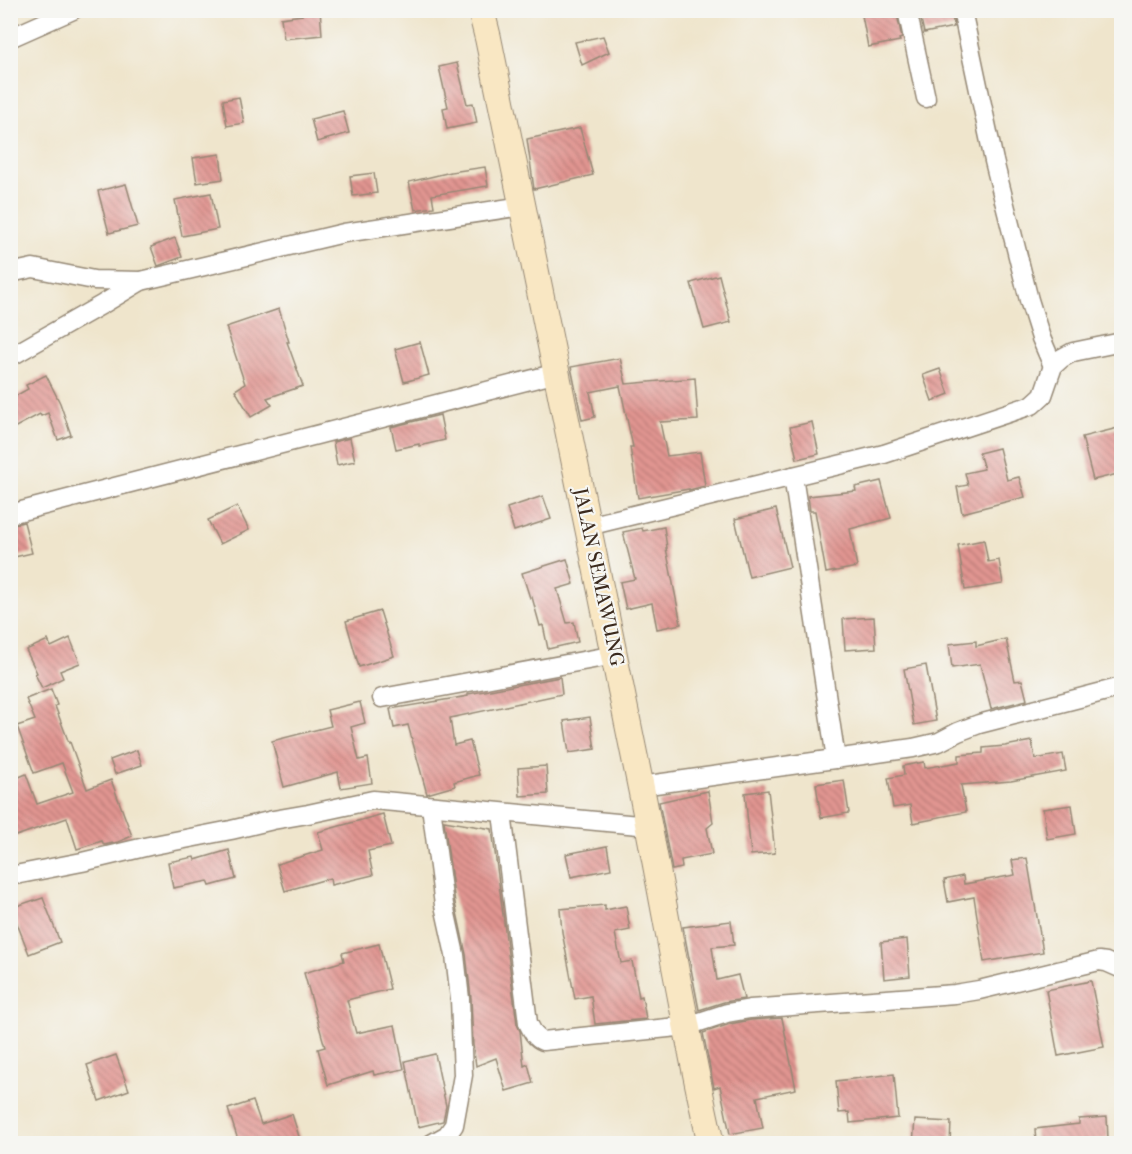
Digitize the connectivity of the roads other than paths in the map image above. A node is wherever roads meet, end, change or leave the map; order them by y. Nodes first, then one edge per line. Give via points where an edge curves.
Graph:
1 (72, 10) edge
2 (481, 10) edge
3 (907, 10) edge
4 (962, 10) edge
5 (10, 38) edge
6 (926, 98) dead end
7 (522, 206) junction
8 (10, 273) edge
9 (141, 281) junction
10 (1122, 342) edge
11 (10, 357) edge
12 (1053, 366) junction
13 (557, 373) junction
14 (793, 476) junction
15 (10, 514) edge
16 (588, 526) junction
17 (615, 655) junction
18 (1122, 687) edge
19 (382, 698) dead end
20 (836, 759) junction
21 (641, 786) junction
22 (431, 806) junction
23 (502, 813) junction
24 (649, 826) junction
25 (10, 876) edge
26 (1122, 969) edge
27 (687, 1026) junction
28 (431, 1143) edge
29 (711, 1143) edge

1 - 5 street
2 - 7 street, JALAN SEMAWUNG
3 - 6 street
4 - 12 street via 1026,289
7 - 9 street via 344,233
7 - 13 street, JALAN SEMAWUNG
8 - 9 street via 33,268 94,280
9 - 11 street
10 - 12 street via 1073,352
12 - 14 street via 1043,395 1032,405 884,454
13 - 15 street
13 - 16 street, JALAN SEMAWUNG
14 - 16 street
14 - 20 street
16 - 17 street, JALAN SEMAWUNG
17 - 19 street
17 - 21 street, JALAN SEMAWUNG
18 - 20 street via 979,724 932,744
20 - 21 street
21 - 24 street, JALAN SEMAWUNG
22 - 23 street
22 - 25 street via 358,802
22 - 28 street via 455,955 463,1075 454,1125 447,1135
23 - 24 street
23 - 27 street via 532,1033 543,1041
24 - 27 street, JALAN SEMAWUNG
26 - 27 street via 1099,961 971,992 750,1009
27 - 29 street, JALAN SEMAWUNG

